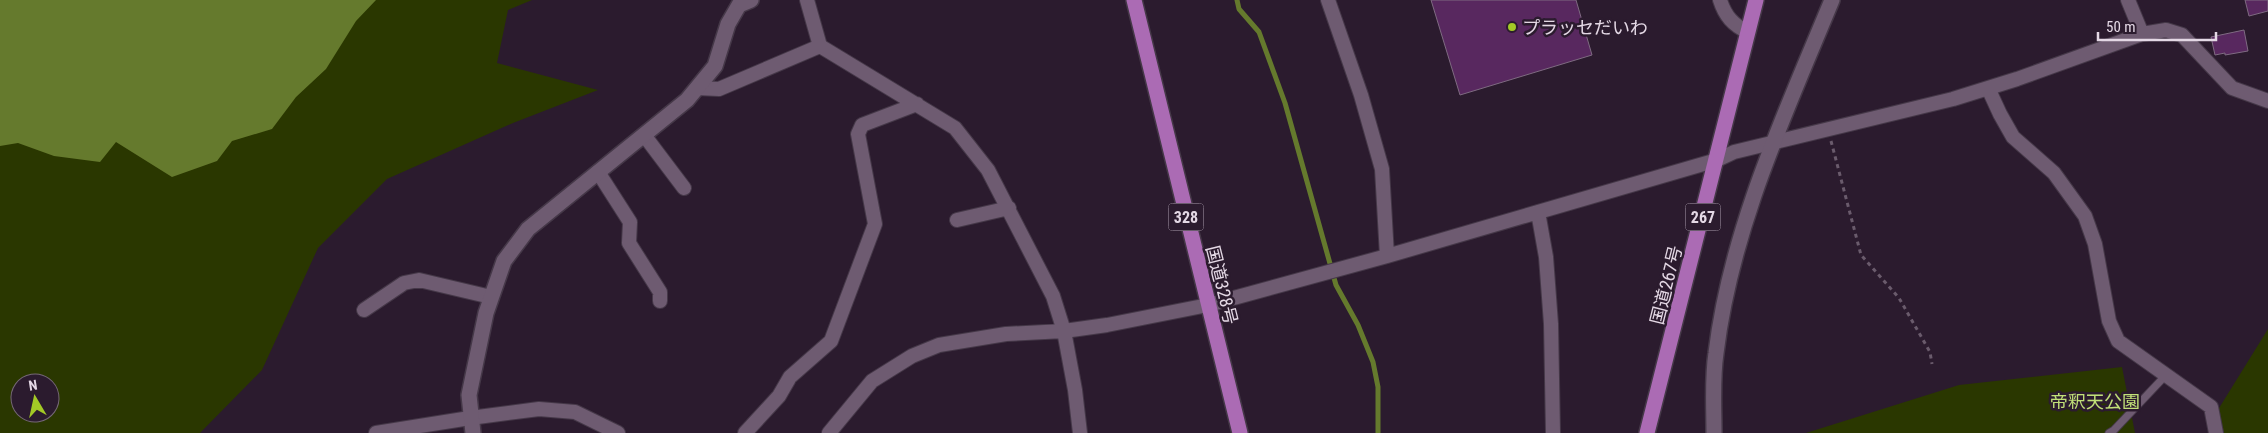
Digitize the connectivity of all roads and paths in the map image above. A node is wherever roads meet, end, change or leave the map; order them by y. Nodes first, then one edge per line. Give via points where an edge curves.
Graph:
1 (751, 0) edge
2 (807, 0) edge
3 (1134, 0) edge
4 (1328, 0) edge
5 (1720, 0) edge
6 (1756, 0) edge
7 (1832, 0) edge
8 (2128, 0) edge
9 (1748, 32) junction
10 (2142, 34) junction
11 (820, 46) junction
12 (696, 88) junction
13 (1988, 88) junction
14 (2268, 101) edge
15 (918, 104) junction
16 (1828, 128) junction
17 (644, 135) junction
18 (1774, 141) junction
19 (1717, 160) junction
20 (598, 172) junction
21 (684, 188) dead end
22 (1009, 208) junction
23 (1538, 212) junction
24 (957, 220) dead end
25 (1387, 256) junction
26 (492, 297) junction
27 (660, 301) dead end
28 (1208, 305) junction
29 (364, 310) dead end
30 (1064, 331) junction
31 (1932, 364) dead end
32 (2166, 375) junction
33 (470, 418) junction
34 (376, 433) edge
35 (473, 433) edge
36 (618, 433) edge
37 (745, 433) edge
38 (829, 433) edge
39 (1080, 433) edge
40 (1240, 433) edge
41 (1553, 433) edge
42 (1647, 433) edge
43 (1714, 433) edge
44 (2108, 433) edge
45 (2216, 433) edge

1 - 12 street via 739,5 728,24 716,66
2 - 11 street
3 - 28 highway, 国道328号 / 328
4 - 25 street via 1361,95 1382,169
5 - 9 street via 1734,26
6 - 9 highway, 国道267号 / 267
7 - 18 street
8 - 10 street
9 - 19 highway, 国道267号 / 267
10 - 13 street
10 - 14 street via 2166,30 2182,35 2232,88
11 - 12 street via 719,89
11 - 15 street
12 - 17 street via 687,100
13 - 16 street
13 - 32 street via 2013,137 2054,174 2085,216 2095,244 2109,321 2118,341
15 - 22 street via 955,128 988,170
15 - 37 street via 862,124 858,134 875,224 855,278 831,341 790,377 779,396
16 - 18 street
16 - 31 path via 1861,255 1899,298 1930,352
17 - 20 street
17 - 21 street
18 - 19 street
18 - 43 street via 1738,242 1727,284 1716,354
19 - 23 street
19 - 42 highway, 国道267号 / 267
20 - 26 street via 528,229 504,260
20 - 27 street via 630,222 629,243 660,292
22 - 24 street
22 - 30 street via 1044,277
23 - 25 street
23 - 41 street via 1546,257 1551,324
25 - 28 street
26 - 29 street via 420,280 404,282
26 - 33 street via 469,395
28 - 30 street
28 - 40 highway, 国道328号 / 328
30 - 38 street via 1006,334 939,345 912,356 872,381
30 - 39 street
32 - 44 lane
32 - 45 street via 2211,407
33 - 34 street
33 - 35 street
33 - 36 street via 539,409 575,412

